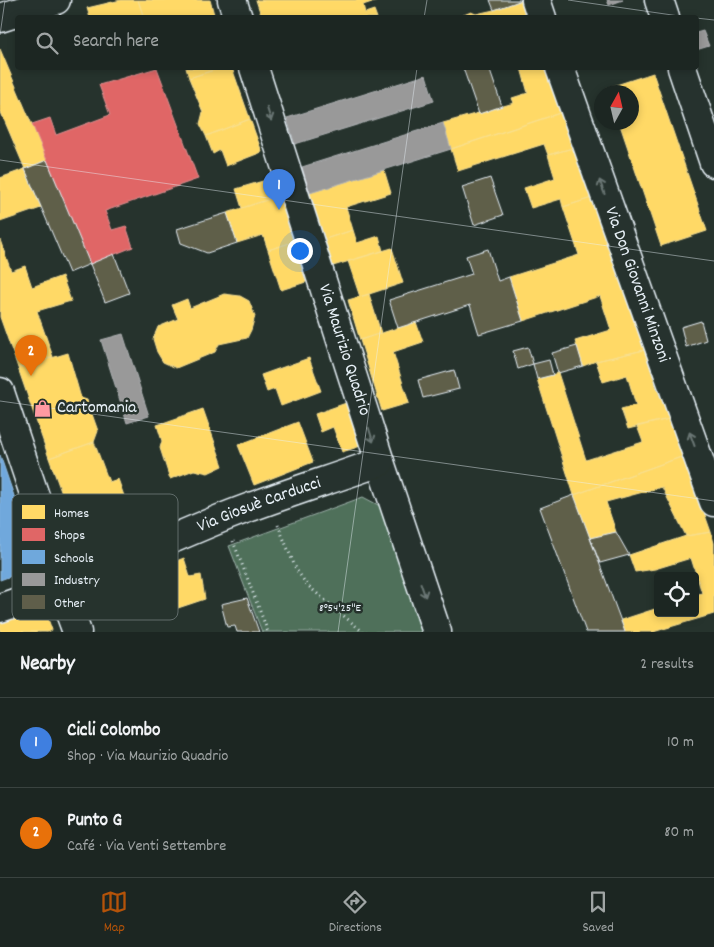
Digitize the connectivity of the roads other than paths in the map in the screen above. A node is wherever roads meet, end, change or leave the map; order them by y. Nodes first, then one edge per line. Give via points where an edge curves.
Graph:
1 (56, 0) edge
2 (232, 0) edge
3 (536, 0) edge
4 (659, 0) edge
5 (237, 15) edge
6 (541, 15) edge
7 (664, 15) edge
8 (0, 18) edge
9 (255, 70) edge
10 (561, 70) edge
11 (683, 70) edge
12 (714, 163) edge
13 (0, 392) edge
14 (380, 462) junction
15 (34, 494) edge
16 (714, 502) edge
17 (178, 536) edge
18 (12, 604) edge
19 (0, 608) edge
20 (73, 620) edge
21 (77, 632) edge
22 (437, 632) edge

1 - 8 street
2 - 5 street
3 - 6 street
4 - 7 street
9 -> 14 street, Via Maurizio Quadrio
16 -> 10 street, Via Don Giovanni Minzoni
11 - 12 street
13 - 15 street
14 - 17 street, Via Giosuè Carducci via 268,500
14 -> 22 street, Via Maurizio Quadrio
18 - 19 street, Via Giosuè Carducci
20 - 21 street

